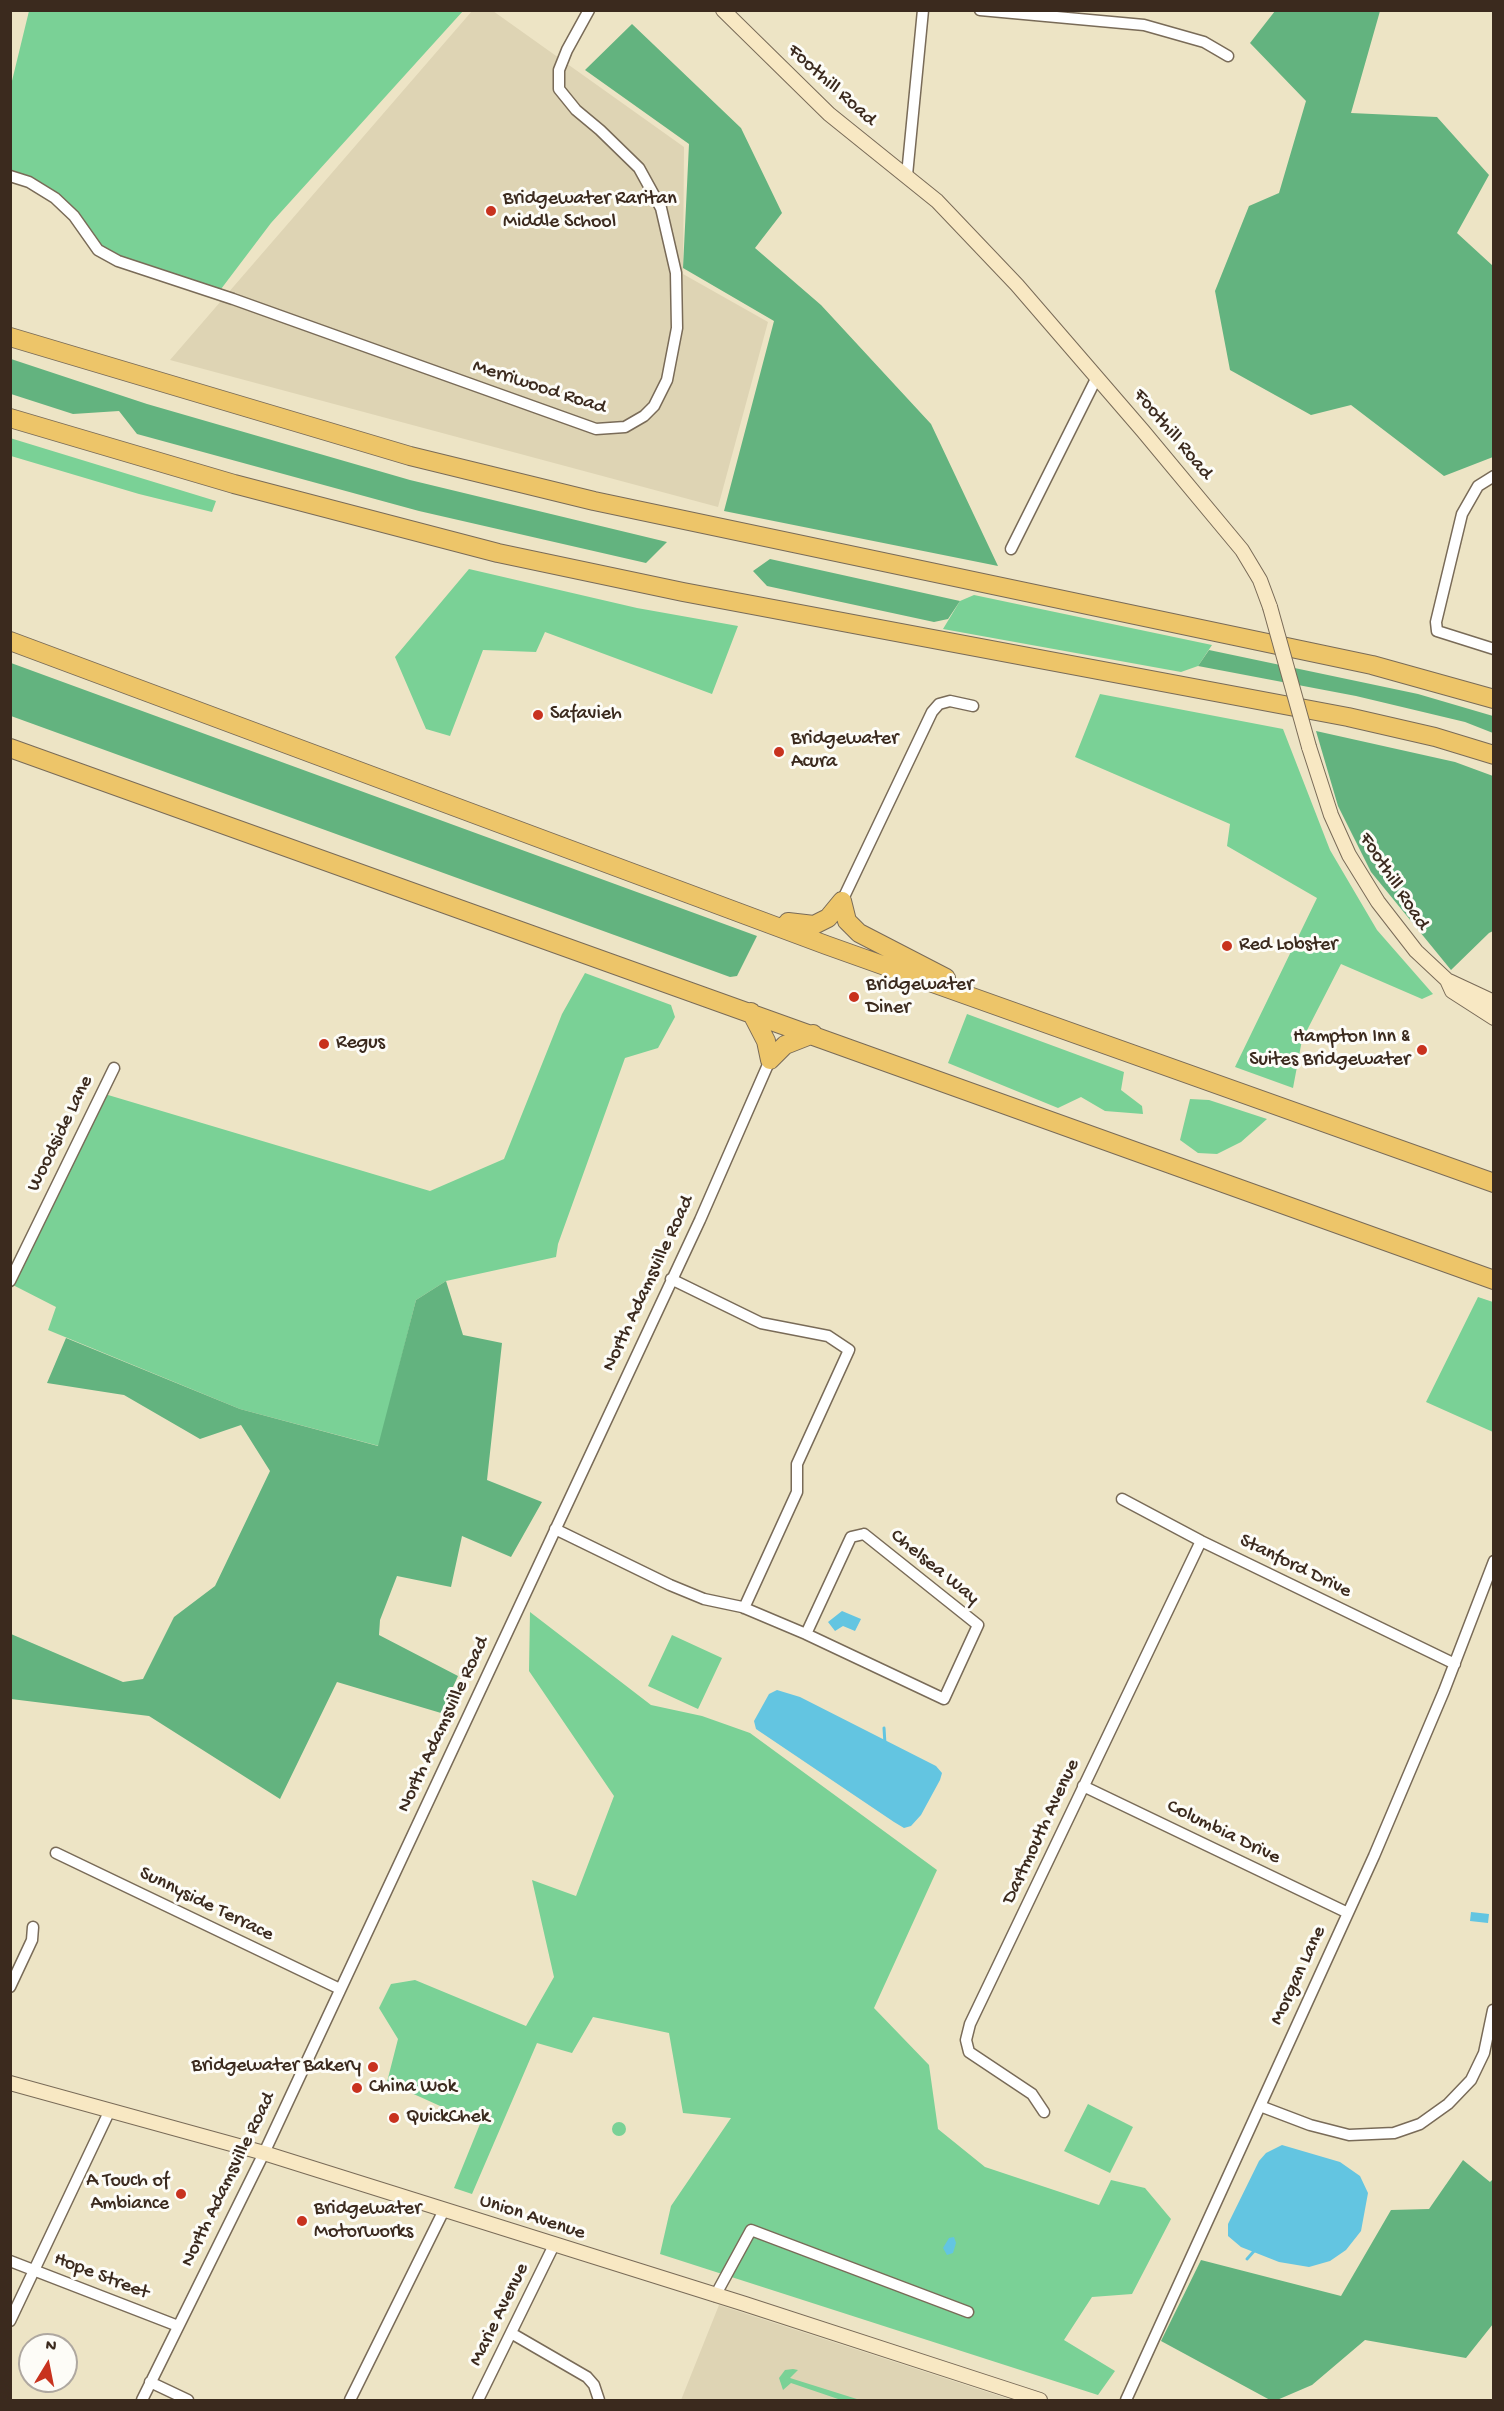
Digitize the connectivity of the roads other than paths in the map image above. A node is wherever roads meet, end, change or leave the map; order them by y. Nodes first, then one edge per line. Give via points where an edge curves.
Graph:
1 (589, 10) edge
2 (723, 10) edge
3 (923, 10) edge
4 (980, 10) edge
5 (1228, 56) dead end
6 (907, 175) junction
7 (10, 176) edge
8 (10, 337) edge
9 (1097, 378) junction
10 (10, 418) edge
11 (1494, 476) edge
12 (1011, 549) dead end
13 (10, 641) edge
14 (1494, 649) edge
15 (1494, 699) edge
16 (974, 706) dead end
17 (10, 748) edge
18 (1494, 755) edge
19 (842, 902) junction
20 (733, 910) junction
21 (1447, 980) junction
22 (1494, 1002) edge
23 (991, 1004) junction
24 (751, 1012) junction
25 (1494, 1018) edge
26 (813, 1034) junction
27 (770, 1060) junction
28 (114, 1068) dead end
29 (1494, 1183) edge
30 (671, 1279) junction
31 (1494, 1280) edge
32 (10, 1281) edge
33 (1122, 1499) dead end
34 (555, 1529) junction
35 (1201, 1541) junction
36 (1494, 1561) edge
37 (744, 1608) junction
38 (806, 1634) junction
39 (1455, 1664) junction
40 (1083, 1786) junction
41 (56, 1853) dead end
42 (1348, 1913) junction
43 (33, 1927) dead end
44 (10, 1987) edge
45 (340, 1989) junction
46 (1493, 2010) edge
47 (10, 2083) edge
48 (1260, 2106) junction
49 (110, 2110) junction
50 (1044, 2112) dead end
51 (264, 2153) junction
52 (444, 2210) junction
53 (554, 2245) junction
54 (10, 2262) edge
55 (34, 2271) junction
56 (715, 2296) junction
57 (968, 2312) dead end
58 (10, 2321) edge
59 (178, 2326) junction
60 (511, 2333) junction
61 (150, 2382) junction
62 (142, 2400) edge
63 (188, 2400) edge
64 (350, 2400) edge
65 (478, 2400) edge
66 (599, 2400) edge
67 (1040, 2400) edge
68 (1126, 2400) edge

1 - 7 street, Merriwood Road via 562,60 557,79 559,89 639,168 662,208 676,273 677,328 667,380 654,406 625,427 596,429 118,261 98,250 74,216 55,198
2 - 6 street, Foothill Road via 830,114
3 - 6 street
4 - 5 street via 1144,25 1204,42
6 - 9 street, Foothill Road via 1004,272
8 - 15 highway via 410,456 594,501 1350,660
9 - 12 street
9 - 21 street, Foothill Road, bridge via 1242,550 1260,580 1331,815 1364,879 1416,951
10 - 18 highway via 234,484 498,553 1348,717
11 - 14 street via 1479,486 1462,514 1436,622 1437,631
13 - 20 highway
16 - 19 street via 950,701 939,704 932,712
17 - 24 highway
19 - 20 highway via 828,918 806,926
19 - 23 highway via 847,921 859,933
20 - 23 highway
21 - 22 street, Foothill Road
21 - 25 street, Foothill Road via 1452,991
23 - 29 highway
24 - 26 highway
24 - 27 highway via 766,1041
26 - 27 highway via 784,1045
26 - 31 highway
27 - 30 street, North Adamsville Road
28 - 32 street, Woodside Lane
30 - 34 street, North Adamsville Road
30 - 37 street via 761,1323 828,1336 849,1350 797,1464 797,1492
33 - 35 street, Stanford Drive
34 - 37 street, Chelsea Way via 670,1586
34 - 45 street, North Adamsville Road
35 - 39 street, Stanford Drive
35 - 40 street, Dartmouth Avenue
36 - 39 street, Morgan Lane
37 - 38 street, Chelsea Way
38 - 38 street, Chelsea Way via 944,1700 978,1625 864,1534 851,1537
39 - 42 street, Morgan Lane
40 - 42 street, Columbia Drive
40 - 50 street, Dartmouth Avenue via 970,2024 966,2040 974,2057 1032,2094
41 - 45 street, Sunnyside Terrace
42 - 48 street, Morgan Lane
43 - 44 street via 32,1940
45 - 51 street, North Adamsville Road
46 - 48 street via 1484,2053 1471,2080 1448,2104 1420,2124 1394,2133 1349,2135
47 - 49 street, Union Avenue
48 - 68 street, Morgan Lane
49 - 51 street, Union Avenue
49 - 55 street
51 - 52 street, Union Avenue
51 - 59 street, North Adamsville Road
52 - 53 street, Union Avenue
52 - 64 street
53 - 56 street, Union Avenue
53 - 60 street, Marie Avenue
54 - 55 street, Hope Street
55 - 58 street
55 - 59 street, Hope Street
56 - 57 street via 751,2230
56 - 67 street, Union Avenue
59 - 61 street, North Adamsville Road
60 - 65 street, Marie Avenue
60 - 66 street via 587,2377
61 - 62 street, North Adamsville Road
61 - 63 street

